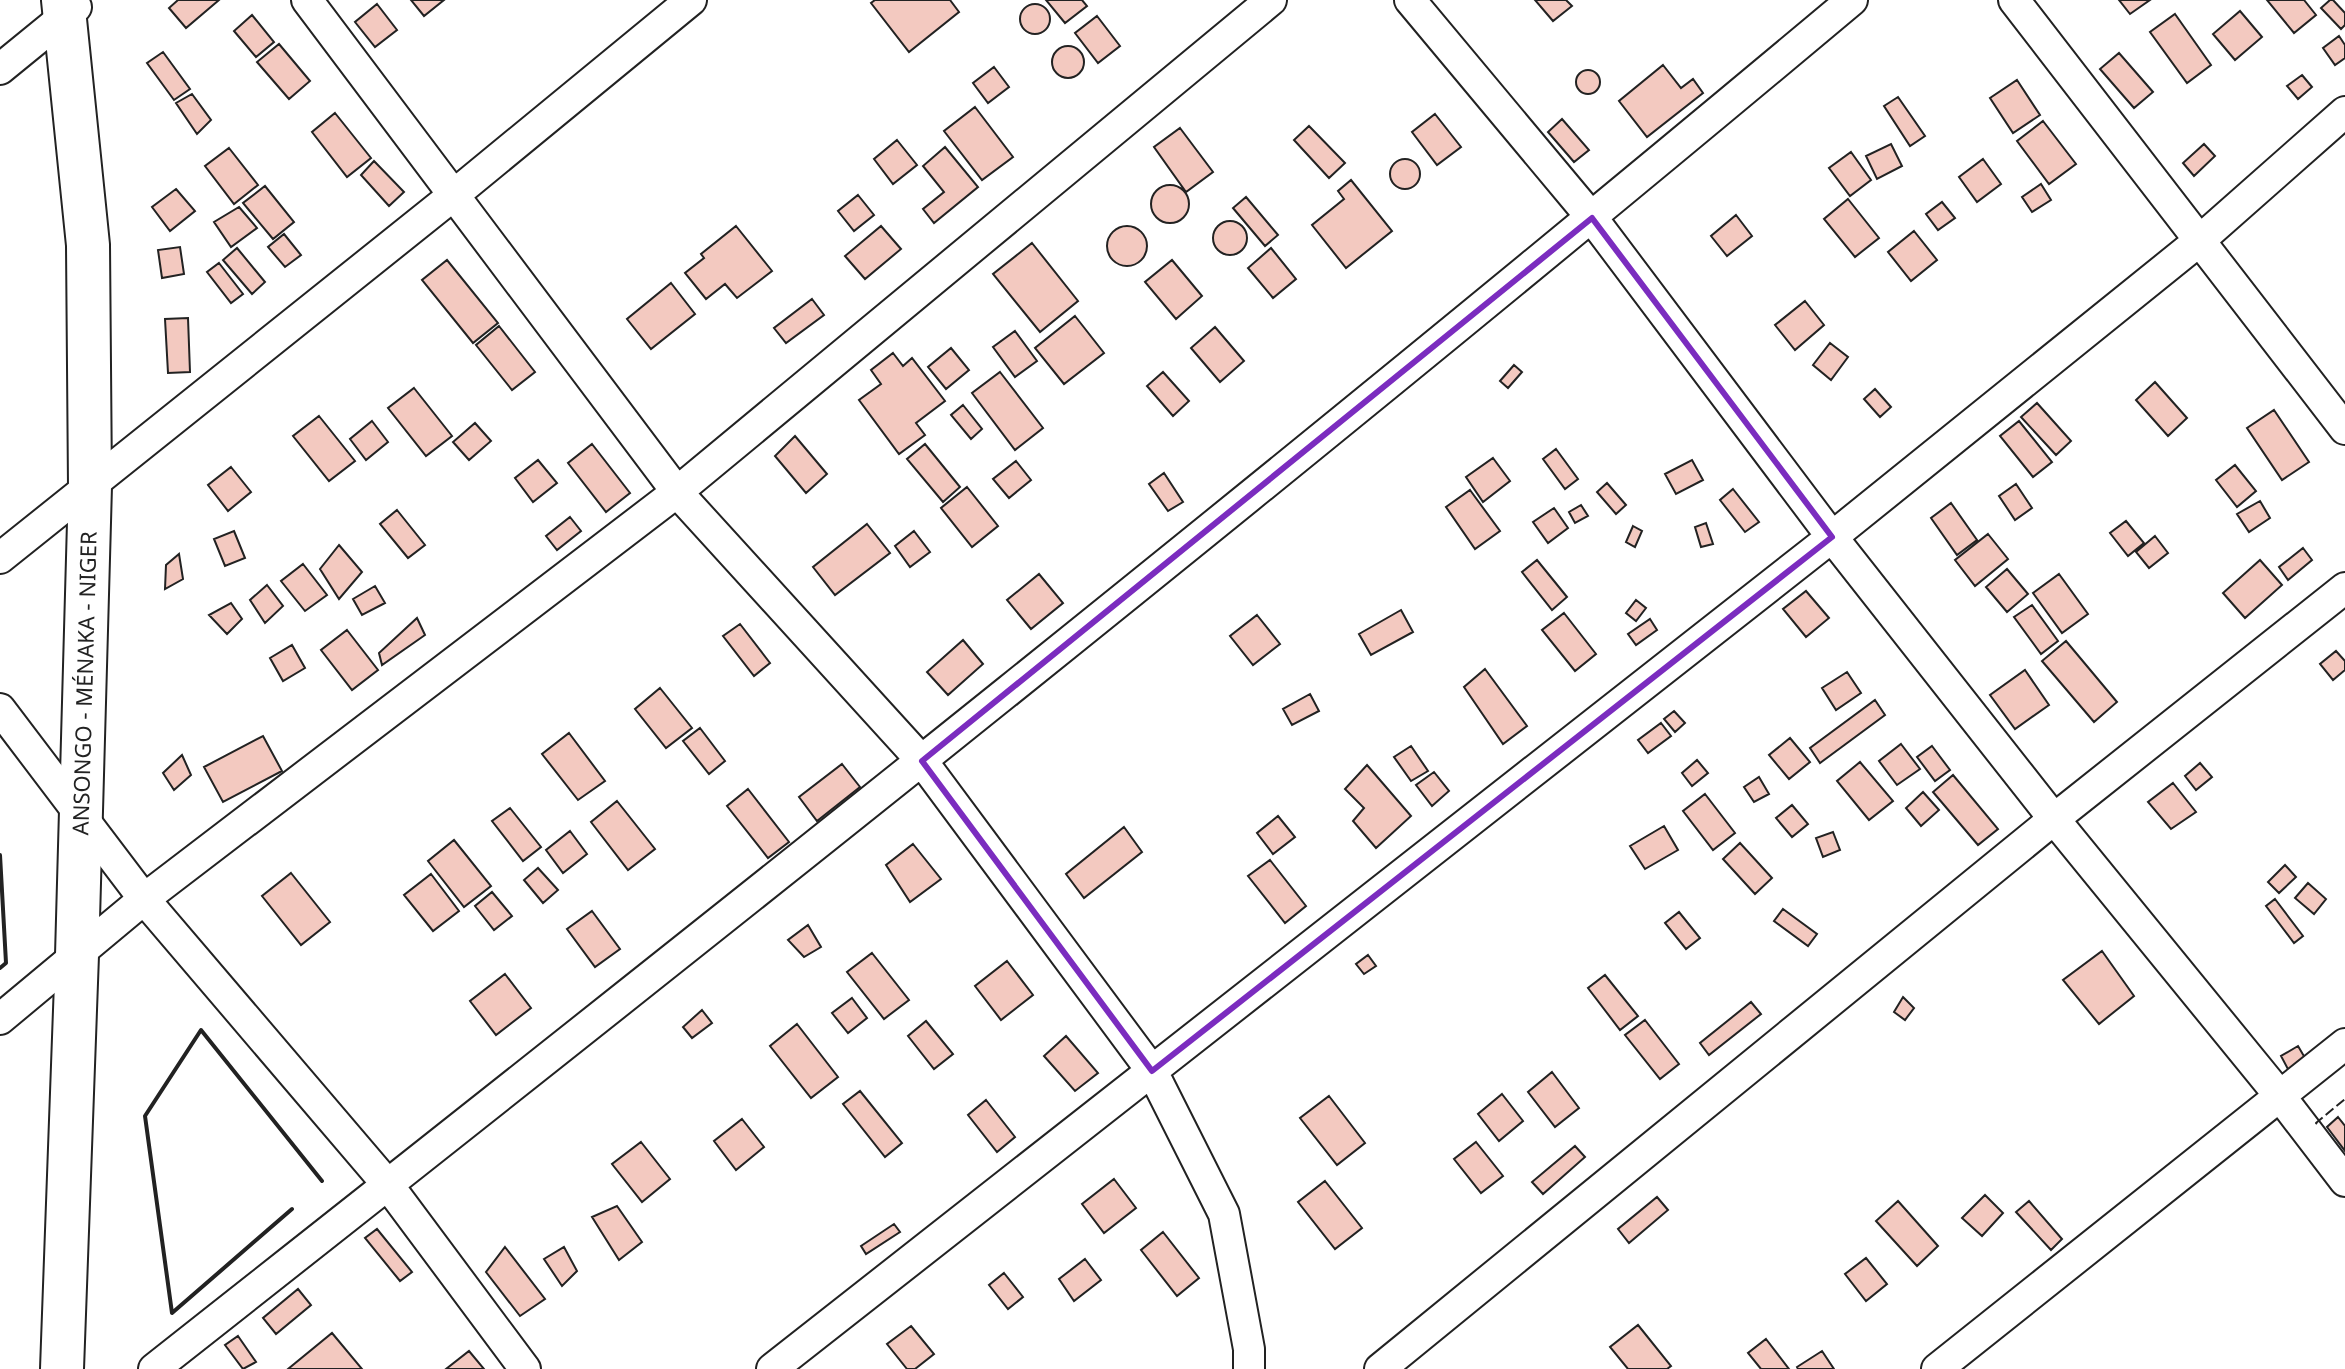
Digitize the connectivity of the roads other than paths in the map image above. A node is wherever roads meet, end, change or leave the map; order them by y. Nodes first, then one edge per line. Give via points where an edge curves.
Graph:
1 (307, 0) edge
2 (691, 0) edge
3 (1271, 0) edge
4 (1410, 0) edge
5 (1852, 0) edge
6 (2014, 0) edge
7 (71, 5) edge
8 (0, 69) edge
9 (2345, 112) edge
10 (455, 194) junction
11 (1592, 218) junction
12 (2199, 241) junction
13 (2345, 429) edge
14 (90, 486) junction
15 (677, 492) junction
16 (1832, 537) junction
17 (0, 558) edge
18 (2345, 588) edge
19 (0, 709) edge
20 (922, 761) junction
21 (81, 816) junction
22 (2054, 819) junction
23 (144, 899) junction
24 (77, 955) junction
25 (0, 1019) edge
26 (2345, 1044) edge
27 (1152, 1071) junction
28 (2280, 1096) junction
29 (2345, 1181) edge
30 (388, 1185) junction
31 (62, 1369) edge
32 (154, 1369) edge
33 (525, 1369) edge
34 (772, 1369) edge
35 (1249, 1369) edge
36 (1380, 1369) edge
37 (1937, 1369) edge

1 - 10 street
2 - 10 street
3 - 15 street
4 - 11 street
5 - 11 street
6 - 12 street
7 - 8 street
7 - 14 main road, ANSONGO - MÉNAKA - NIGER via 88,245
9 - 12 street
10 - 14 street
10 - 15 street
11 - 16 street
11 - 20 street
12 - 13 street
12 - 16 street
14 - 17 street
14 - 21 main road, ANSONGO - MÉNAKA - NIGER
15 - 20 street
15 - 23 street
16 - 22 street
16 - 27 street
18 - 22 street
19 - 21 street
20 - 27 street
20 - 30 street
21 - 23 street
21 - 24 main road, ANSONGO - MÉNAKA - NIGER
22 - 28 street
22 - 36 street
23 - 24 street
23 - 30 street
24 - 25 street
24 - 31 main road, ANSONGO - MÉNAKA - NIGER
26 - 28 street
27 - 34 street
27 - 35 street via 1224,1214
28 - 29 street
28 - 37 street
30 - 32 street
30 - 33 street

